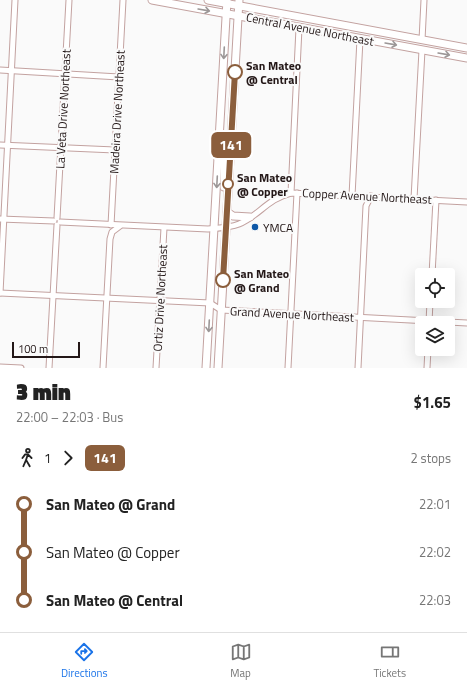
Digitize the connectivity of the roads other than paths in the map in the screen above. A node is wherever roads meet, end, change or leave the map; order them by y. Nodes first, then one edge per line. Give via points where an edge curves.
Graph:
1 (15, 0) edge
2 (69, 0) edge
3 (123, 0) edge
4 (152, 0) edge
5 (208, 0) edge
6 (424, 0) edge
7 (227, 2) edge
8 (239, 3) edge
9 (226, 14) junction
10 (238, 16) junction
11 (299, 28) junction
12 (360, 39) junction
13 (422, 40) junction
14 (467, 48) edge
15 (422, 50) junction
16 (467, 58) edge
17 (0, 70) edge
18 (11, 71) junction
19 (65, 74) junction
20 (119, 77) junction
21 (0, 145) edge
22 (8, 145) junction
23 (61, 148) junction
24 (115, 150) junction
25 (218, 153) junction
26 (297, 192) junction
27 (291, 193) junction
28 (228, 196) junction
29 (352, 196) junction
30 (361, 196) junction
31 (371, 196) junction
32 (414, 199) junction
33 (436, 200) junction
34 (467, 202) edge
35 (366, 206) junction
36 (227, 212) junction
37 (250, 217) junction
38 (2, 219) edge
39 (57, 222) junction
40 (111, 225) junction
41 (120, 225) junction
42 (226, 227) junction
43 (164, 228) junction
44 (214, 229) junction
45 (432, 268) edge
46 (0, 293) edge
47 (53, 296) junction
48 (106, 298) junction
49 (160, 300) junction
50 (210, 303) junction
51 (221, 310) junction
52 (290, 314) junction
53 (360, 318) junction
54 (415, 321) edge
55 (455, 323) edge
56 (467, 323) edge
57 (428, 356) edge
58 (0, 367) edge
59 (21, 368) edge
60 (49, 368) edge
61 (103, 368) edge
62 (156, 368) edge
63 (206, 368) edge
64 (218, 368) edge
65 (288, 368) edge
66 (358, 368) edge
67 (427, 368) edge

1 - 18 street
2 - 19 street, La Veta Drive Northeast
3 - 20 street, Madeira Drive Northeast
4 -> 9 main road, Central Avenue Northeast
5 - 7 main road
6 - 13 street
7 - 8 main road
7 - 9 main road
8 - 10 main road
8 - 13 main road
9 - 10 main road, Central Avenue Northeast
9 -> 25 main road
10 - 11 main road, Central Avenue Northeast
10 - 28 main road
11 - 12 main road, Central Avenue Northeast
11 - 27 street
12 -> 15 main road, Central Avenue Northeast
12 - 29 street
13 - 14 main road
15 -> 16 main road, Central Avenue Northeast
15 - 32 street
17 - 18 street
18 - 19 street
18 - 22 street
19 - 20 street
19 - 23 street, La Veta Drive Northeast
20 - 24 street, Madeira Drive Northeast
21 - 22 street
22 - 23 street
22 - 38 street
23 - 24 street
23 - 39 street, La Veta Drive Northeast
24 - 40 street, Madeira Drive Northeast
25 - 28 main road via 223,157 224,191
25 -> 44 main road
26 - 27 street, Copper Avenue Northeast
26 - 29 street, Copper Avenue Northeast
26 - 52 street
27 - 37 street, Copper Avenue Northeast via 272,200
28 - 36 main road
29 - 30 street, Copper Avenue Northeast
30 - 31 street, Copper Avenue Northeast
30 - 35 street
31 - 32 street, Copper Avenue Northeast
31 - 35 street
32 - 33 street, Copper Avenue Northeast
33 - 34 street, Copper Avenue Northeast
33 - 45 street
35 - 53 street
36 - 37 main road via 233,216
36 - 42 main road
37 - 42 street, Copper Avenue Northeast via 239,224
38 - 39 street, Copper Avenue Northeast
38 - 46 street
39 - 40 street, Copper Avenue Northeast
39 - 47 street, La Veta Drive Northeast
40 - 41 street, Copper Avenue Northeast
41 - 43 street, Copper Avenue Northeast
41 - 48 street via 112,232 110,239
42 - 44 street, Copper Avenue Northeast
42 - 51 main road
43 - 44 street, Copper Avenue Northeast
43 - 49 street, Ortiz Drive Northeast
44 - 50 main road
46 - 47 street, Grand Avenue Northeast
47 - 48 street, Grand Avenue Northeast
47 - 60 street, La Veta Drive Northeast
48 - 49 street, Grand Avenue Northeast
48 - 61 street
49 - 50 street, Grand Avenue Northeast
49 - 62 street, Ortiz Drive Northeast
50 - 51 street, Grand Avenue Northeast
50 -> 63 main road
51 - 52 street, Grand Avenue Northeast
51 - 64 main road
52 - 53 street, Grand Avenue Northeast
52 - 65 street
53 - 54 street, Grand Avenue Northeast
53 - 66 street
55 - 56 street, Grand Avenue Northeast
57 - 67 street
58 - 59 street

